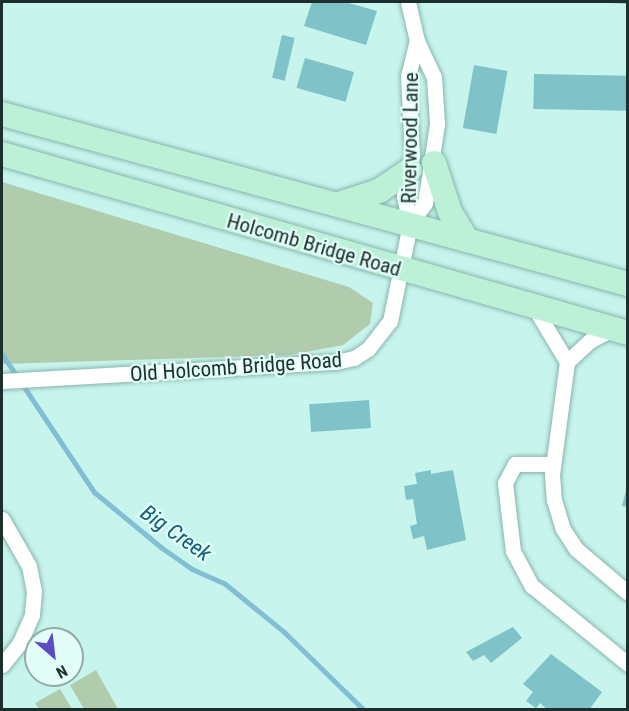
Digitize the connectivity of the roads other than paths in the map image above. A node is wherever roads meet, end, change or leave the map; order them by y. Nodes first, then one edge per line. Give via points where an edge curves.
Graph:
1 (408, 2) edge
2 (417, 41) junction
3 (2, 114) edge
4 (2, 154) edge
5 (434, 163) junction
6 (410, 170) junction
7 (339, 204) junction
8 (410, 224) junction
9 (467, 240) junction
10 (402, 270) junction
11 (627, 284) edge
12 (534, 307) junction
13 (620, 331) edge
14 (567, 362) junction
15 (2, 381) edge
16 (553, 464) junction
17 (2, 519) edge
18 (627, 593) edge
19 (627, 664) edge
20 (2, 665) edge

1 - 2 street, Riverwood Lane
2 - 5 street, Riverwood Lane via 434,77
2 - 6 street, Riverwood Lane via 408,76 413,138
3 - 7 main road
4 - 10 main road, Holcomb Bridge Road
5 - 8 street, Riverwood Lane via 425,203
5 - 9 main road via 450,212
6 - 7 main road via 379,191
6 - 8 street, Riverwood Lane via 404,195
7 - 8 main road
8 - 9 main road
8 - 10 street, Old Holcomb Bridge Road
9 - 11 main road
10 - 12 main road, Holcomb Bridge Road
10 - 15 street, Old Holcomb Bridge Road via 390,321 380,337 354,358
12 - 13 main road, Holcomb Bridge Road
12 - 14 street
13 - 14 street via 591,340
14 - 16 street
16 - 18 street via 554,500 563,529 594,568
16 - 19 street via 515,464 505,483 513,551 532,586
17 - 20 street via 29,566 34,591 32,615 19,644

